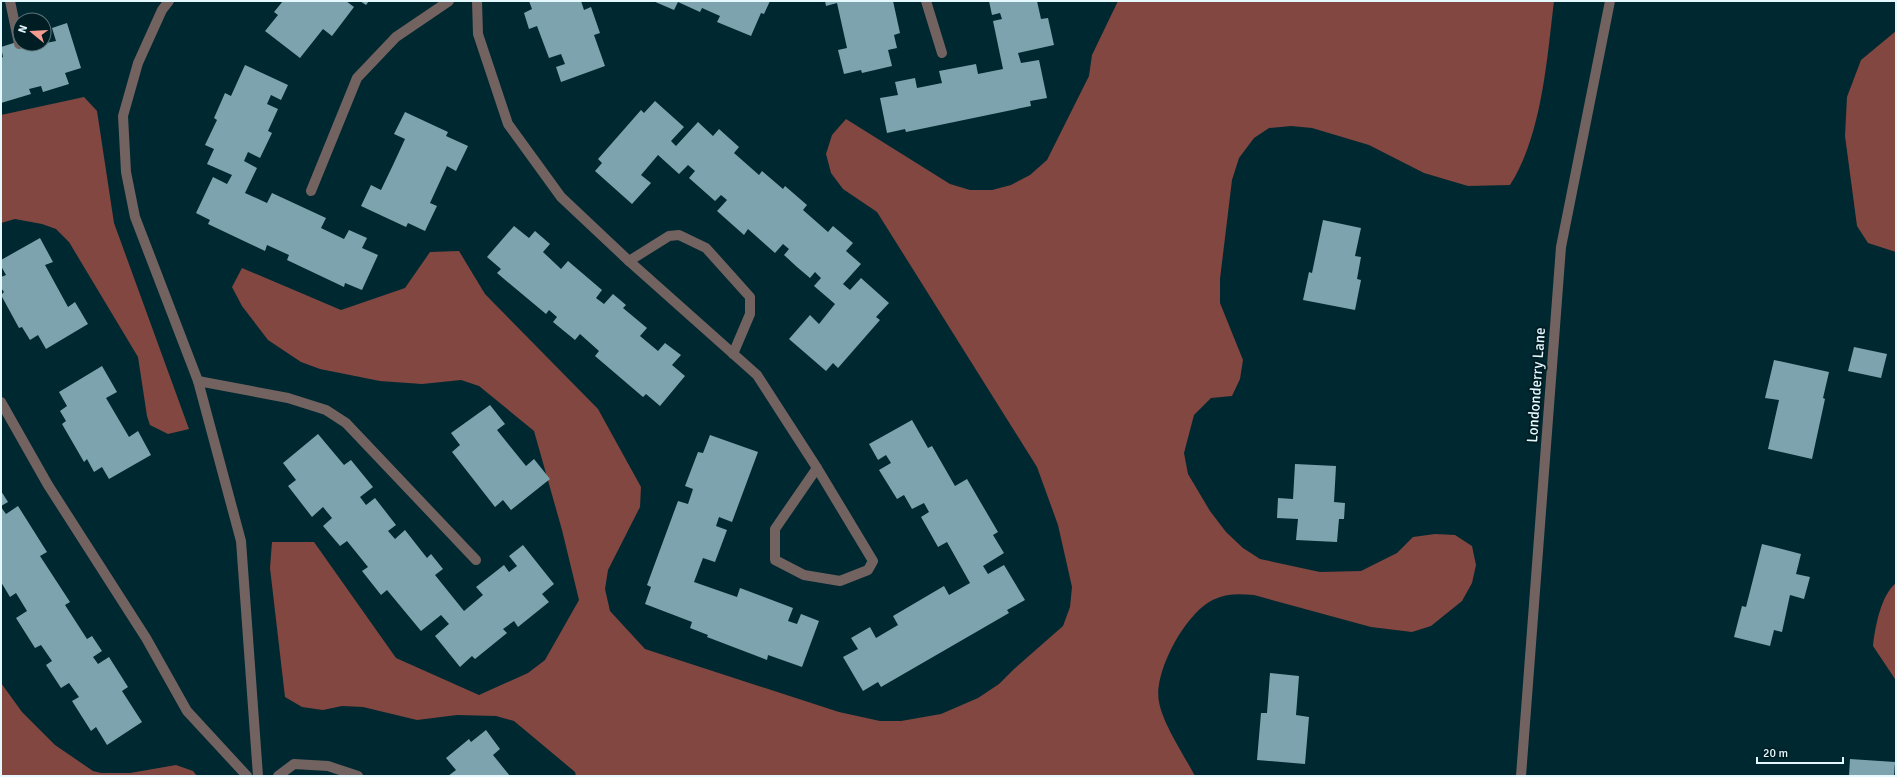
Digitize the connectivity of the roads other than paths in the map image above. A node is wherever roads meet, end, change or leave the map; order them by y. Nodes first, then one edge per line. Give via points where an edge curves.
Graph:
1 (10, 1) edge
2 (169, 1) edge
3 (450, 1) edge
4 (477, 1) edge
5 (926, 1) edge
6 (1610, 1) edge
7 (12, 12) edge
8 (942, 53) dead end
9 (311, 190) dead end
10 (629, 261) junction
11 (733, 354) junction
12 (198, 380) junction
13 (1, 402) edge
14 (817, 468) junction
15 (476, 560) dead end
16 (247, 776) edge
17 (258, 776) edge
18 (278, 776) edge
19 (358, 776) edge
20 (1522, 776) edge

1 - 7 street
2 - 12 street via 162,10 138,63 123,116 126,172 135,217
3 - 9 street via 396,37 357,78
4 - 10 street via 478,34 508,124 561,197
5 - 8 street
6 - 20 street, Londonderry Lane via 1561,246
10 - 11 street
10 - 11 street via 669,236 679,235 706,248 750,297 750,314
11 - 14 street via 757,375
12 - 15 street via 288,398 333,414 346,423
12 - 17 street via 241,540
13 - 16 street via 48,485 146,638 188,711
14 - 14 street via 873,561 868,570 840,581 804,575 775,560 775,529
18 - 19 street via 294,764 328,766

